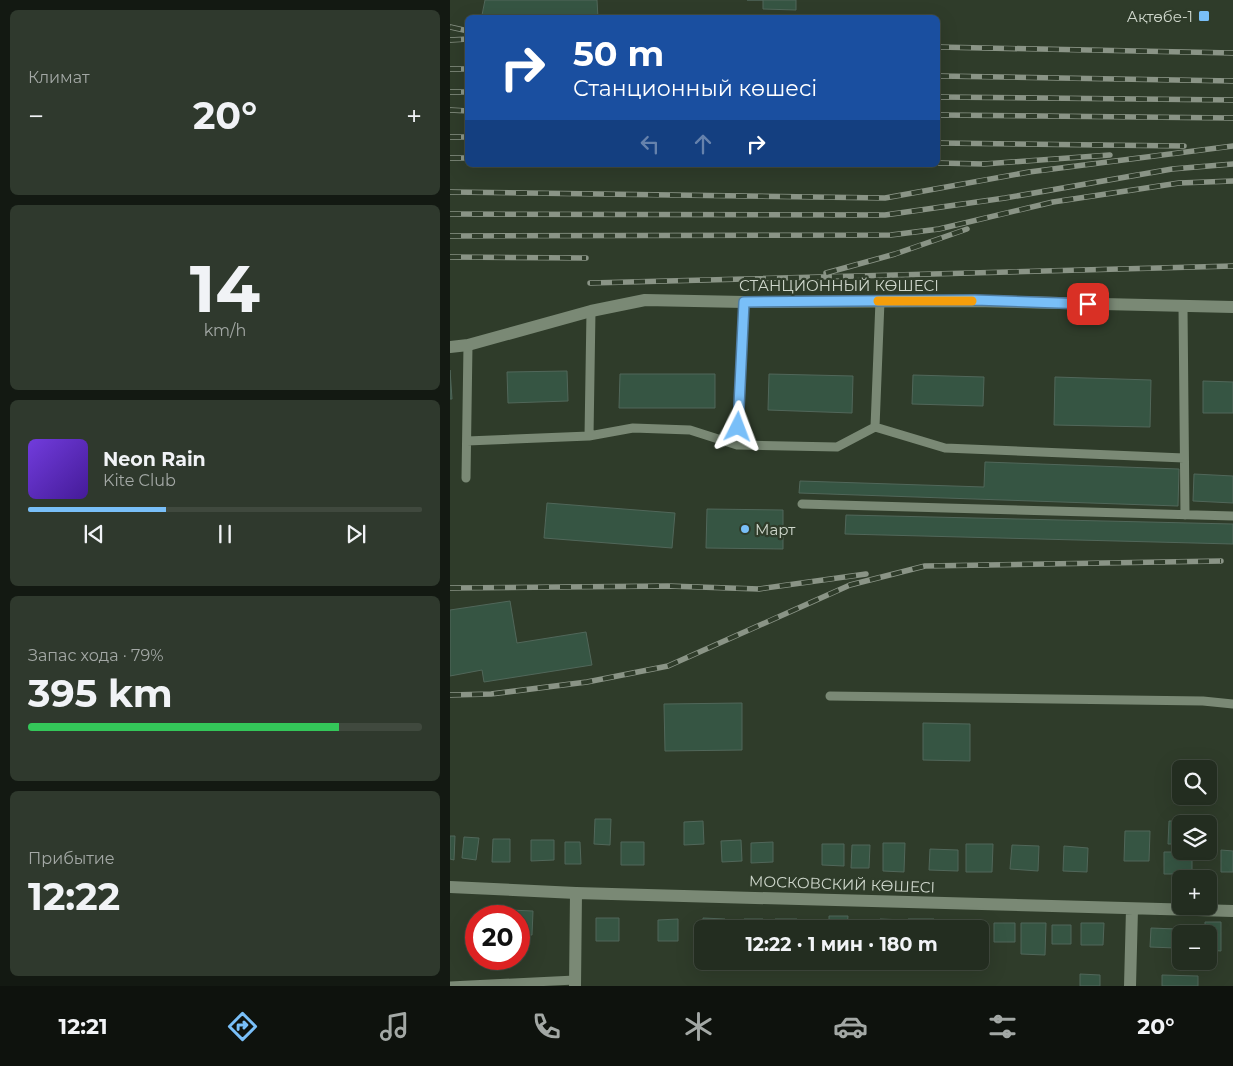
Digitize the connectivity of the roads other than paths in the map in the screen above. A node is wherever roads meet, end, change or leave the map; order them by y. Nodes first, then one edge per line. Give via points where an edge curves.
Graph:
1 (880, 301) junction
2 (744, 302) junction
3 (1183, 307) junction
4 (1233, 307) edge
5 (591, 311) junction
6 (468, 345) junction
7 (450, 347) edge
8 (875, 427) junction
9 (588, 436) junction
10 (467, 441) junction
11 (737, 444) junction
12 (1184, 458) junction
13 (466, 478) dead end
14 (802, 504) dead end
15 (1185, 515) junction
16 (1233, 516) edge
17 (830, 696) dead end
18 (1233, 704) edge
19 (450, 887) edge
20 (576, 893) junction
21 (1132, 909) junction
22 (1233, 911) edge
23 (575, 983) edge
24 (450, 986) edge
25 (1130, 986) edge

1 - 2 street, СТАНЦИОННЫЙ КӨШЕСІ
1 - 3 street, СТАНЦИОННЫЙ КӨШЕСІ via 975,300
1 - 8 lane
2 - 5 street, СТАНЦИОННЫЙ КӨШЕСІ via 645,300
2 - 11 lane
3 - 4 street, СТАНЦИОННЫЙ КӨШЕСІ
3 - 12 lane
5 - 6 street, СТАНЦИОННЫЙ КӨШЕСІ
5 - 9 lane
6 - 7 street, СТАНЦИОННЫЙ КӨШЕСІ
6 - 10 lane
8 - 11 lane via 837,447
8 - 12 lane via 945,448
9 - 10 lane
9 - 11 lane via 633,428 690,430
10 - 13 lane
12 - 15 lane
14 - 15 lane
15 - 16 lane
17 - 18 lane
19 - 20 street, МОСКОВСКИЙ КӨШЕСІ
20 - 21 street, МОСКОВСКИЙ КӨШЕСІ
20 - 23 street
21 - 22 street, МОСКОВСКИЙ КӨШЕСІ
21 - 25 street
23 - 24 lane

